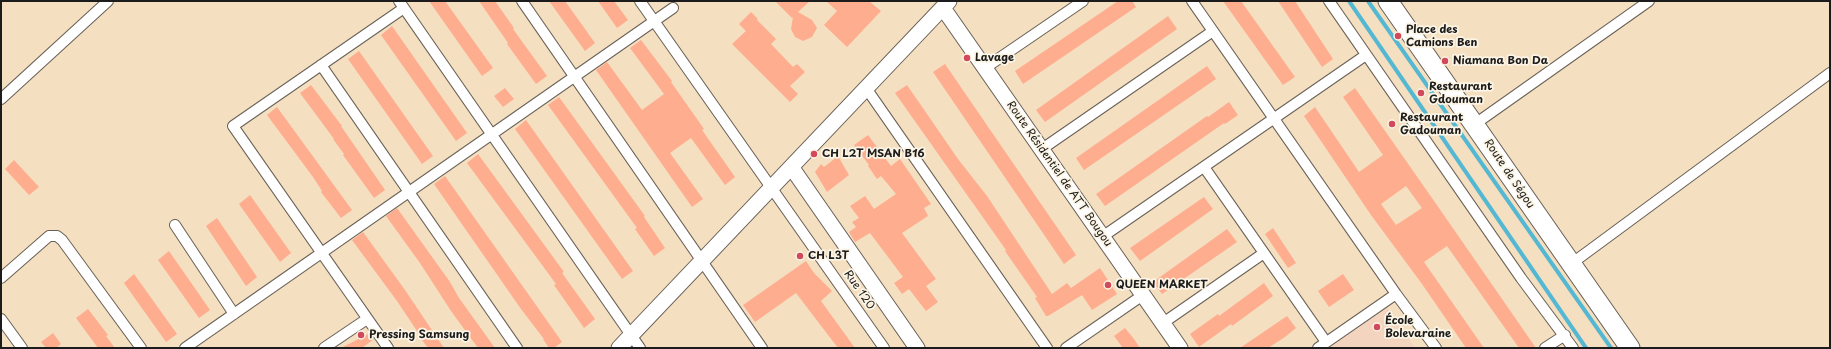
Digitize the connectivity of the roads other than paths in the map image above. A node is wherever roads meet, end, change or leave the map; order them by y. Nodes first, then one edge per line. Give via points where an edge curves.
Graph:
1 (108, 1) edge
2 (522, 1) edge
3 (640, 1) edge
4 (1083, 1) edge
5 (1192, 1) edge
6 (1329, 1) edge
7 (1388, 1) edge
8 (1649, 1) edge
9 (401, 4) edge
10 (946, 4) edge
11 (672, 8) dead end
12 (653, 22) junction
13 (1213, 31) junction
14 (1366, 55) junction
15 (321, 65) junction
16 (985, 68) junction
17 (1830, 73) edge
18 (574, 77) junction
19 (866, 88) junction
20 (1, 99) edge
21 (1274, 118) junction
22 (1475, 124) junction
23 (492, 134) junction
24 (1042, 149) junction
25 (1204, 167) junction
26 (792, 168) junction
27 (772, 188) junction
28 (408, 192) junction
29 (175, 225) dead end
30 (1102, 236) junction
31 (322, 253) junction
32 (1264, 253) junction
33 (702, 262) junction
34 (1571, 264) junction
35 (1, 278) edge
36 (1396, 294) junction
37 (1143, 295) junction
38 (234, 314) junction
39 (1, 318) edge
40 (367, 319) junction
41 (1162, 323) junction
42 (1565, 335) junction
43 (631, 336) junction
44 (1322, 345) edge
45 (22, 348) edge
46 (141, 348) edge
47 (185, 348) edge
48 (324, 348) edge
49 (388, 348) edge
50 (517, 348) edge
51 (619, 348) edge
52 (640, 348) edge
53 (762, 348) edge
54 (884, 348) edge
55 (917, 348) edge
56 (1047, 348) edge
57 (1066, 348) edge
58 (1180, 348) edge
59 (1436, 348) edge
60 (1545, 348) edge
61 (1574, 348) edge
62 (1630, 348) edge

1 - 20 street
2 - 18 street
3 - 12 street, Rue 120
4 - 16 street
5 - 13 street
6 - 14 street
7 - 22 highway, Route de Ségou
8 - 22 street
9 - 15 street
9 - 23 street
10 - 16 street, Route Résidentiel de ATT Bougou
10 - 19 street
11 - 12 street
12 - 18 street
12 - 27 street, Rue 120
13 - 21 street
13 - 24 street
14 - 21 street
14 - 42 street via 1521,278
15 - 28 street
15 - 31 street via 233,126
16 - 24 street, Route Résidentiel de ATT Bougou
17 - 34 street
18 - 23 street
18 - 33 street
19 - 26 street
19 - 56 street
21 - 25 street
21 - 36 street
22 - 34 highway, Route de Ségou
23 - 28 street
23 - 43 street
24 - 30 street, Route Résidentiel de ATT Bougou
25 - 30 street
25 - 32 street
26 - 27 street
26 - 55 street
27 - 33 street
27 - 54 street, Rue 120
28 - 31 street
28 - 50 street
29 - 38 street
30 - 37 street, Route Résidentiel de ATT Bougou
31 - 38 street
31 - 40 street
32 - 41 street
32 - 44 street
33 - 43 street
33 - 53 street
34 - 62 highway, Route de Ségou
35 - 46 street via 49,236 57,236
36 - 44 street
36 - 59 street
37 - 41 street, Route Résidentiel de ATT Bougou
37 - 57 street
38 - 47 street
39 - 45 street
40 - 48 street
40 - 49 street
41 - 58 street, Route Résidentiel de ATT Bougou
42 - 60 street
42 - 61 street
43 - 51 street
43 - 52 street

